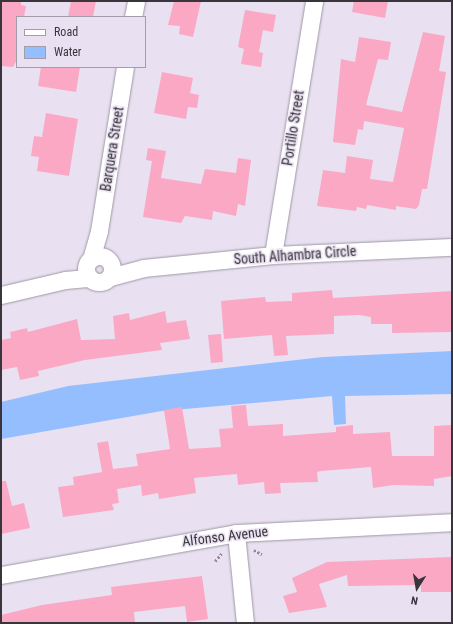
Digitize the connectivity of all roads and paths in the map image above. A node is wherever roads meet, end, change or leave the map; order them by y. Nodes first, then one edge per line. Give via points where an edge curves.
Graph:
1 (136, 1) edge
2 (314, 1) edge
3 (133, 16) edge
4 (125, 68) edge
5 (452, 247) edge
6 (273, 255) junction
7 (97, 264) junction
8 (139, 269) junction
9 (1, 295) edge
10 (452, 522) edge
11 (236, 533) junction
12 (250, 548) dead end
13 (223, 552) dead end
14 (262, 554) dead end
15 (215, 561) dead end
16 (1, 575) edge
17 (245, 623) edge

1 - 3 street
2 - 6 street, Portillo Street
4 - 7 street, Barquera Street via 99,231
5 - 6 street, South Alhambra Circle
6 - 8 street, South Alhambra Circle
7 - 8 street, South Alhambra Circle
7 - 8 street, South Alhambra Circle via 102,282 110,277
7 - 9 street, South Alhambra Circle via 65,280
10 - 11 street, Alfonso Avenue
11 - 16 street, Alfonso Avenue
11 - 17 street
12 - 14 path
13 - 15 path

